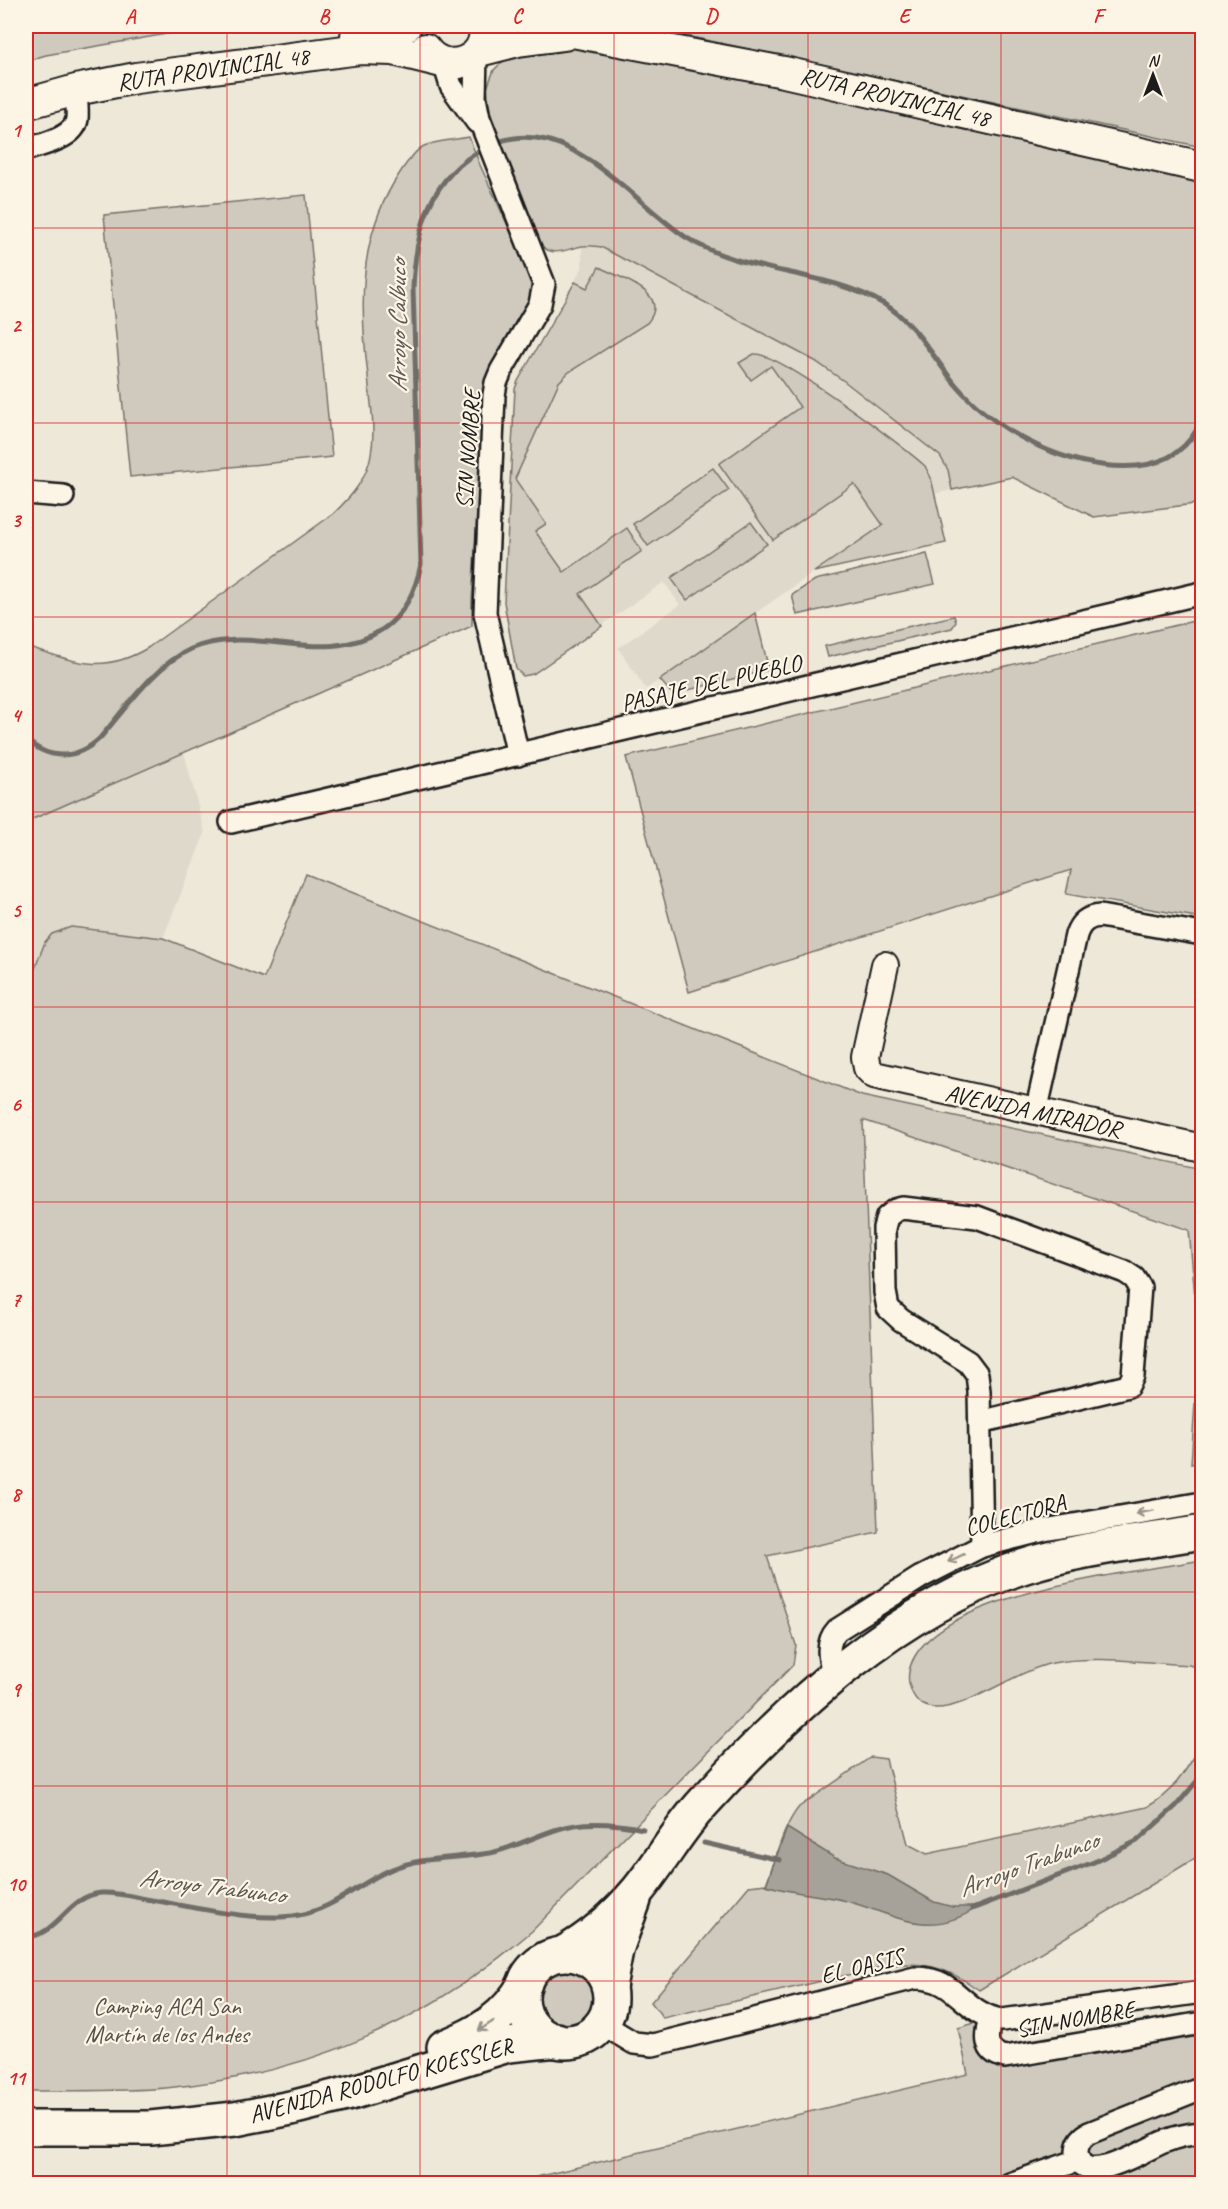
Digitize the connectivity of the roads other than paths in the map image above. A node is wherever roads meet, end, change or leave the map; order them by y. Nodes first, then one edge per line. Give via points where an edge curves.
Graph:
1 (406, 26) edge
2 (421, 26) edge
3 (541, 26) edge
4 (596, 36) junction
5 (480, 44) edge
6 (441, 62) junction
7 (75, 84) junction
8 (26, 92) edge
9 (26, 104) edge
10 (483, 132) junction
11 (26, 150) edge
12 (1203, 167) edge
13 (26, 494) edge
14 (63, 496) dead end
15 (1203, 593) edge
16 (518, 755) junction
17 (231, 822) dead end
18 (1203, 934) edge
19 (885, 966) dead end
20 (1036, 1112) junction
21 (1203, 1148) edge
22 (980, 1422) junction
23 (1203, 1503) edge
24 (1203, 1532) edge
25 (982, 1546) junction
26 (831, 1664) junction
27 (638, 1890) junction
28 (562, 1954) junction
29 (525, 1983) junction
30 (609, 1987) junction
31 (1203, 1992) edge
32 (991, 2018) junction
33 (602, 2023) junction
34 (1203, 2023) edge
35 (557, 2040) junction
36 (1203, 2088) edge
37 (26, 2111) edge
38 (26, 2128) edge
39 (1203, 2133) edge
40 (1079, 2160) junction
41 (1010, 2184) edge

1 - 7 main road, RUTA PROVINCIAL 48 via 371,34 164,60
2 - 6 main road via 423,46
3 - 4 main road, RUTA PROVINCIAL 48
4 - 5 main road, RUTA PROVINCIAL 48
4 - 12 main road, RUTA PROVINCIAL 48 via 784,72
5 - 6 main road, RUTA PROVINCIAL 48 via 458,64
5 - 10 street, SIN NOMBRE via 475,98
6 - 7 main road, RUTA PROVINCIAL 48 via 393,50 360,49
6 - 10 street, SIN NOMBRE via 451,86
7 - 8 main road, RUTA PROVINCIAL 48
7 - 9 main road, RUTA PROVINCIAL 48
7 - 11 street via 77,119 70,132
10 - 16 street, SIN NOMBRE via 544,284 540,304 501,371 494,395 485,613
13 - 14 street
15 - 16 street, PASAJE DEL PUEBLO
16 - 17 street, PASAJE DEL PUEBLO
18 - 20 street via 1107,916 1092,917 1081,924
19 - 20 street, AVENIDA MIRADOR via 866,1052 869,1072 880,1078
20 - 21 street, AVENIDA MIRADOR
22 - 22 street via 1128,1386 1133,1376 1140,1287 1125,1272 985,1219 896,1210 887,1217 884,1228 888,1308 973,1368 979,1383
22 - 25 street
23 -> 25 street, COLECTORA via 1044,1530
24 - 26 main road via 1062,1556 1026,1566 990,1579 923,1613 878,1643
25 -> 26 street, COLECTORA via 921,1577 837,1630 831,1639
26 - 27 main road via 679,1831
27 - 28 main road via 594,1933
27 - 30 main road via 616,1950
28 - 29 main road via 539,1963
28 - 30 main road via 586,1959 596,1966
29 - 35 main road via 522,1995 527,2019 540,2032
29 -> 37 main road, AVENIDA RODOLFO KOESSLER via 506,2010 473,2034 418,2056 327,2082 191,2107
30 - 33 main road via 610,2000
31 - 32 street via 1013,2019
32 - 33 street, EL OASIS via 942,1982 925,1978 653,2045 634,2043
32 - 34 street, SIN NOMBRE via 986,2035 989,2048 1005,2057
33 - 35 main road via 582,2038
35 - 38 main road, AVENIDA RODOLFO KOESSLER via 508,2045 354,2092 235,2119 151,2128
36 - 40 street via 1083,2136 1077,2147
39 - 40 street via 1164,2141 1105,2168 1090,2169
40 - 41 street

